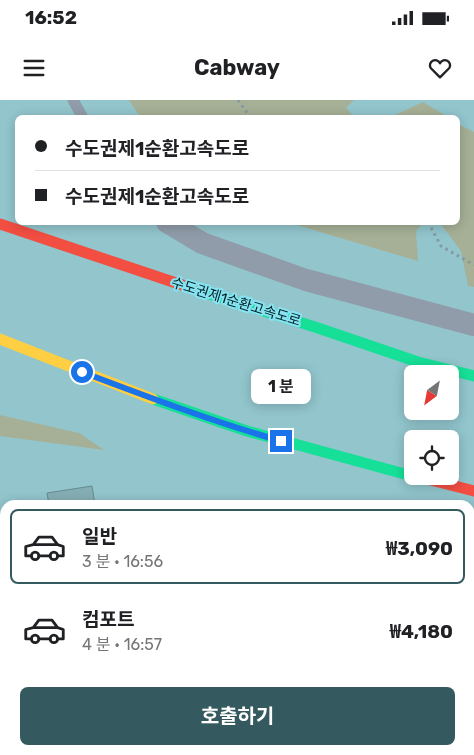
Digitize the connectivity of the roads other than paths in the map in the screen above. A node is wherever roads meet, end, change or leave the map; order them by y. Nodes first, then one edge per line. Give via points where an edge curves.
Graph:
1 (73, 100) edge
2 (81, 115) edge
3 (0, 224) edge
4 (172, 225) edge
5 (474, 325) edge
6 (0, 339) edge
7 (474, 376) edge
8 (404, 473) edge
9 (450, 485) edge
10 (474, 491) edge

1 - 2 lane
3 - 7 highway, 수도권제1순환고속도로 via 418,362
4 - 5 street via 202,243 306,280
6 - 8 highway via 134,392 246,431
9 - 10 highway

